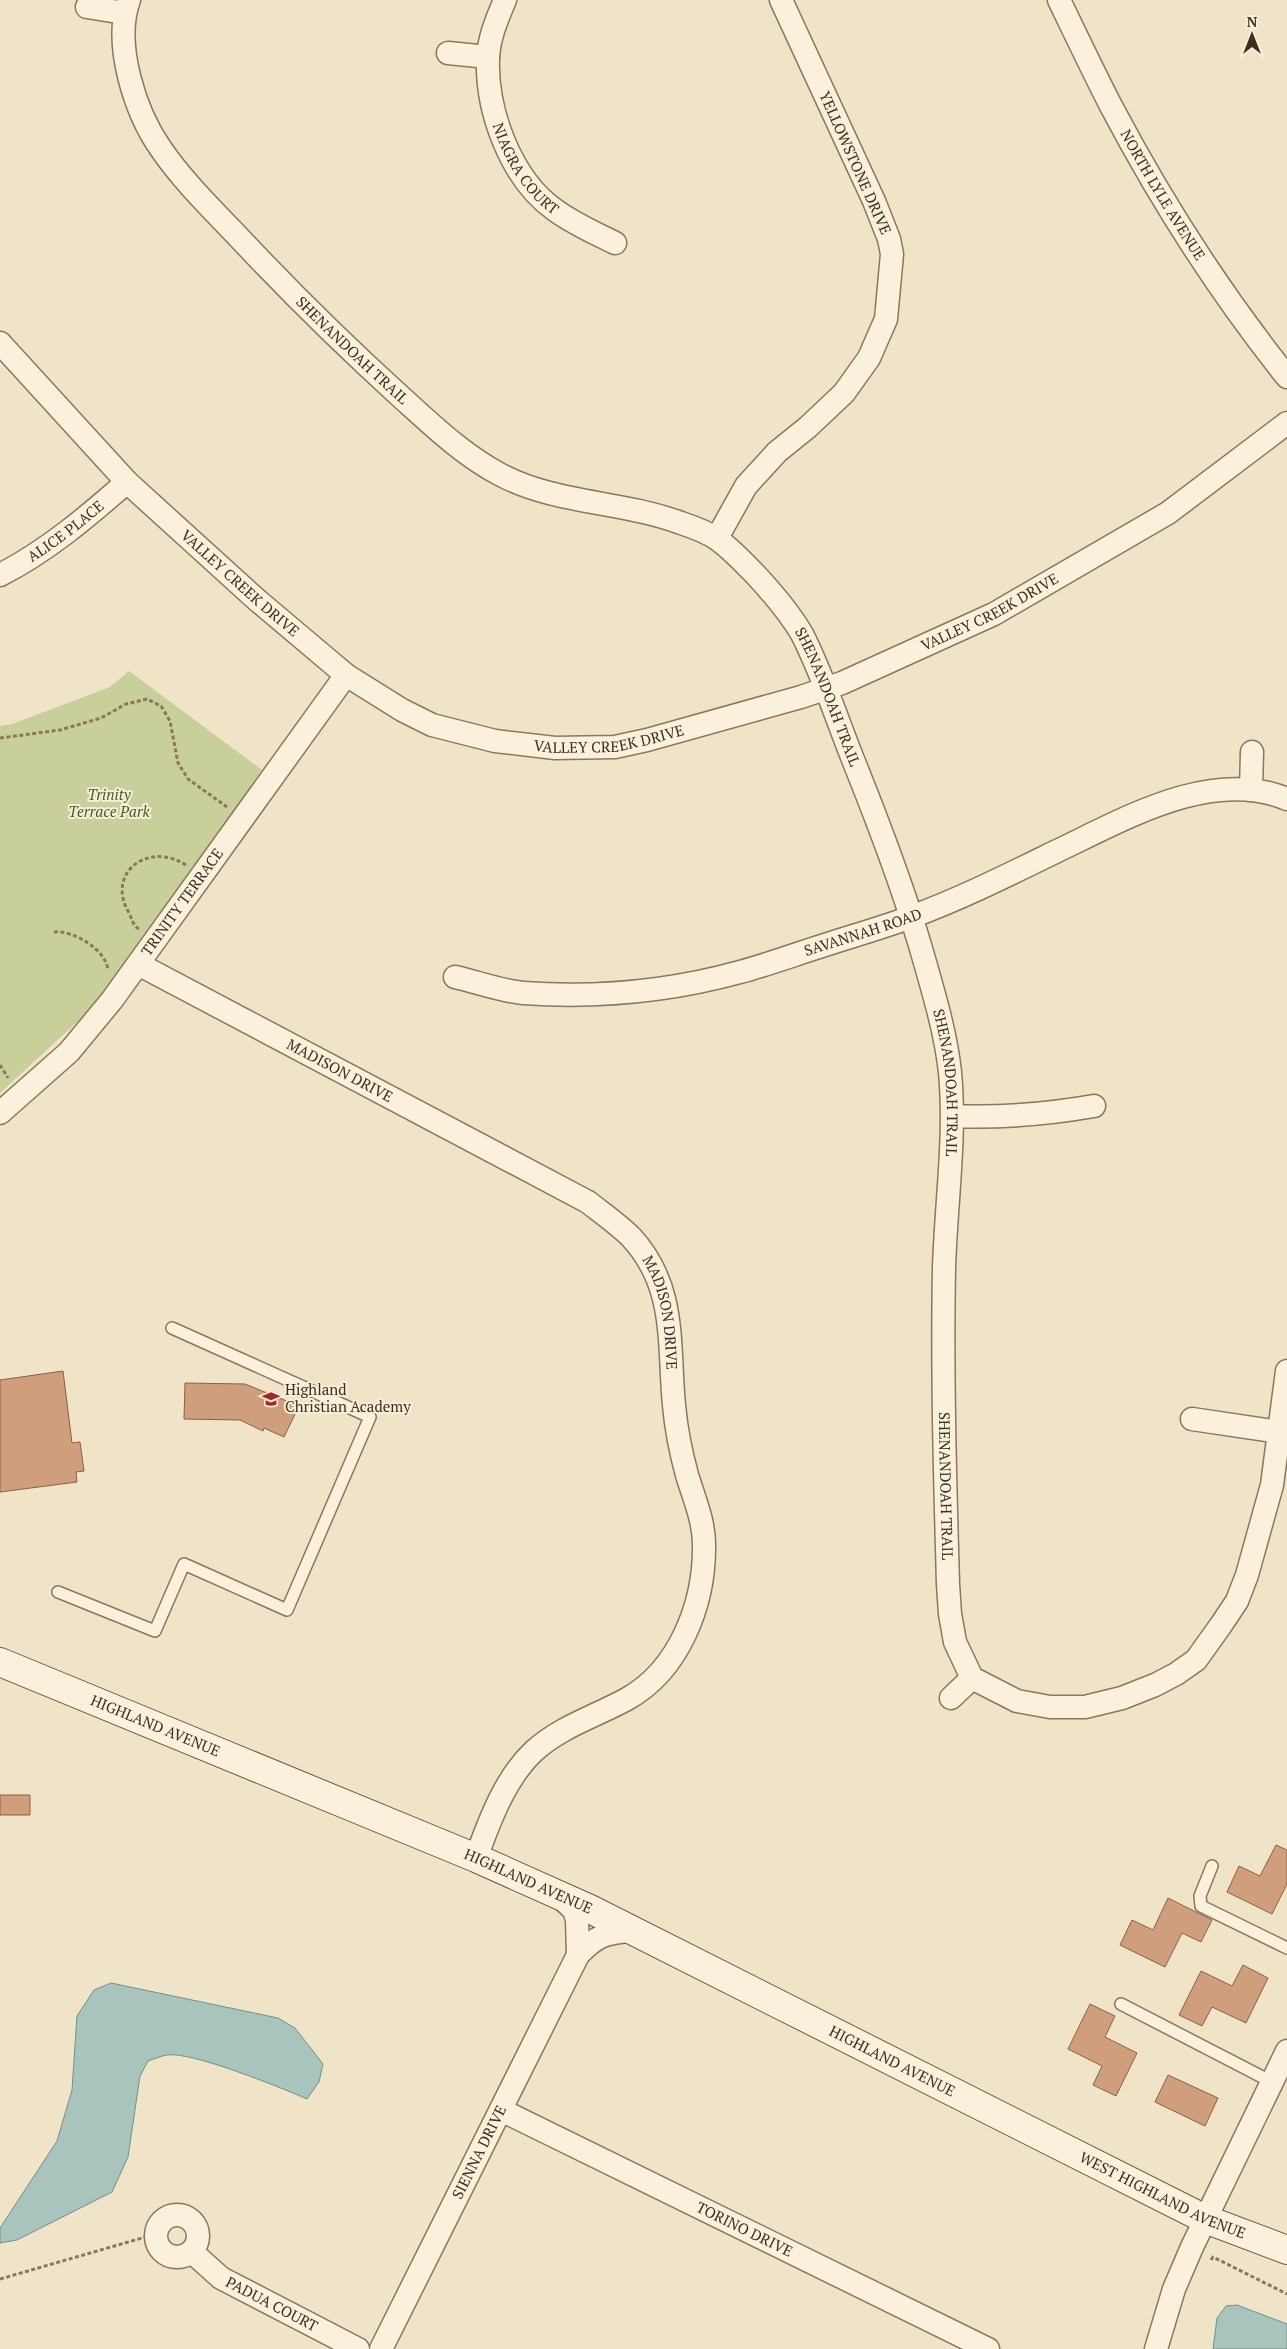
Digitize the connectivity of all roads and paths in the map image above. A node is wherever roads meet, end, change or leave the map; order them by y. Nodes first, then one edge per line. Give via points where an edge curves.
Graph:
1 (505, 0) edge
2 (781, 0) edge
3 (1059, 0) edge
4 (127, 6) edge
5 (88, 7) dead end
6 (448, 53) dead end
7 (488, 57) junction
8 (616, 244) dead end
9 (0, 343) edge
10 (1287, 377) edge
11 (1287, 422) edge
12 (127, 482) junction
13 (717, 538) junction
14 (0, 575) edge
15 (346, 675) junction
16 (825, 689) junction
17 (0, 738) edge
18 (1252, 752) dead end
19 (1251, 790) junction
20 (1287, 799) edge
21 (244, 816) junction
22 (201, 875) junction
23 (911, 917) junction
24 (54, 932) dead end
25 (156, 939) junction
26 (140, 965) junction
27 (455, 977) dead end
28 (112, 1000) junction
29 (1094, 1106) dead end
30 (0, 1113) edge
31 (953, 1116) junction
32 (172, 1328) dead end
33 (1287, 1371) edge
34 (1192, 1419) dead end
35 (1279, 1432) junction
36 (58, 1592) dead end
37 (0, 1662) edge
38 (972, 1678) junction
39 (950, 1698) dead end
40 (476, 1858) junction
41 (1212, 1866) dead end
42 (559, 1896) junction
43 (633, 1931) junction
44 (1287, 1948) edge
45 (578, 1955) junction
46 (1121, 2004) dead end
47 (1287, 2050) edge
48 (1272, 2082) junction
49 (501, 2110) junction
50 (1040, 2136) joint
51 (1205, 2219) junction
52 (156, 2234) junction
53 (1287, 2250) edge
54 (192, 2252) junction
55 (1213, 2256) dead end
56 (0, 2278) edge
57 (1287, 2294) edge
58 (358, 2349) edge
59 (381, 2349) edge
60 (988, 2349) edge
61 (1156, 2349) edge

1 - 7 street, NIAGRA COURT via 492,29
2 - 13 street, YELLOWSTONE DRIVE via 889,239 892,254 886,319 869,358 844,394 777,452 746,486
3 - 10 street, NORTH LYLE AVENUE via 1111,106 1171,212 1248,328
4 - 5 street, SHENANDOAH TRAIL
4 - 13 street, SHENANDOAH TRAIL via 123,38 134,91 159,147 191,187 279,280 342,343 444,435 477,462 536,490 664,517
6 - 7 street
7 - 8 street, NIAGRA COURT via 489,89 495,119 509,154 531,186 554,210
9 - 12 street, VALLEY CREEK DRIVE
11 - 16 street, VALLEY CREEK DRIVE via 1168,512 994,614
12 - 14 street, ALICE PLACE via 34,556
12 - 15 street, VALLEY CREEK DRIVE via 257,600
13 - 16 street, SHENANDOAH TRAIL via 778,599 801,633
15 - 16 street, VALLEY CREEK DRIVE via 402,710 432,724 495,742 555,748 616,747 639,742
15 - 21 street, TRINITY TERRACE
16 - 23 street, SHENANDOAH TRAIL via 882,832
17 - 21 path via 60,730 147,699 161,706 170,721 178,763 188,780
18 - 19 street
19 - 20 street, SAVANNAH ROAD
19 - 23 street, SAVANNAH ROAD via 1205,792 1145,810
21 - 22 street, TRINITY TERRACE
22 - 25 street, TRINITY TERRACE
22 - 25 path via 172,856 139,860 128,872 121,883 123,904 135,927
23 - 27 street, SAVANNAH ROAD via 740,972 633,992 576,995 520,992
23 - 31 street, SHENANDOAH TRAIL via 941,1020
24 - 28 path via 76,935 108,965
25 - 26 street, TRINITY TERRACE
26 - 28 street, TRINITY TERRACE
26 - 40 street, MADISON DRIVE via 588,1202 631,1238 654,1270 664,1293 670,1325 674,1411 686,1471 703,1527 703,1560 696,1610 676,1649 648,1683 629,1698 549,1739 528,1757 517,1770 493,1814
28 - 30 street, TRINITY TERRACE via 69,1052
29 - 31 street via 1065,1111
31 - 38 street, SHENANDOAH TRAIL via 945,1221 943,1320 948,1584 955,1642
32 - 36 lane via 370,1417 287,1610 184,1564 155,1632
33 - 35 street
34 - 35 street
35 - 38 street via 1272,1485 1237,1600 1196,1660 1155,1686 1085,1706 1050,1707 1017,1701
37 - 40 main road, HIGHLAND AVENUE
38 - 39 street
40 - 42 main road, HIGHLAND AVENUE
41 - 44 lane via 1200,1896 1201,1906
42 - 43 main road, HIGHLAND AVENUE
42 - 45 street via 574,1910
43 - 45 street via 610,1932 590,1943
43 - 50 main road, HIGHLAND AVENUE
45 - 49 street, SIENNA DRIVE
46 - 48 lane
47 - 48 street
48 - 51 street
49 - 59 street, SIENNA DRIVE
49 - 60 street, TORINO DRIVE
50 - 51 main road, WEST HIGHLAND AVENUE
51 - 53 main road, WEST HIGHLAND AVENUE
51 - 61 street via 1174,2289
52 - 54 street via 158,2245 168,2256 182,2258
52 - 54 street via 164,2220 184,2216 196,2224 198,2231 198,2244
52 - 56 path
54 - 58 street, PADUA COURT via 221,2278
55 - 57 path

